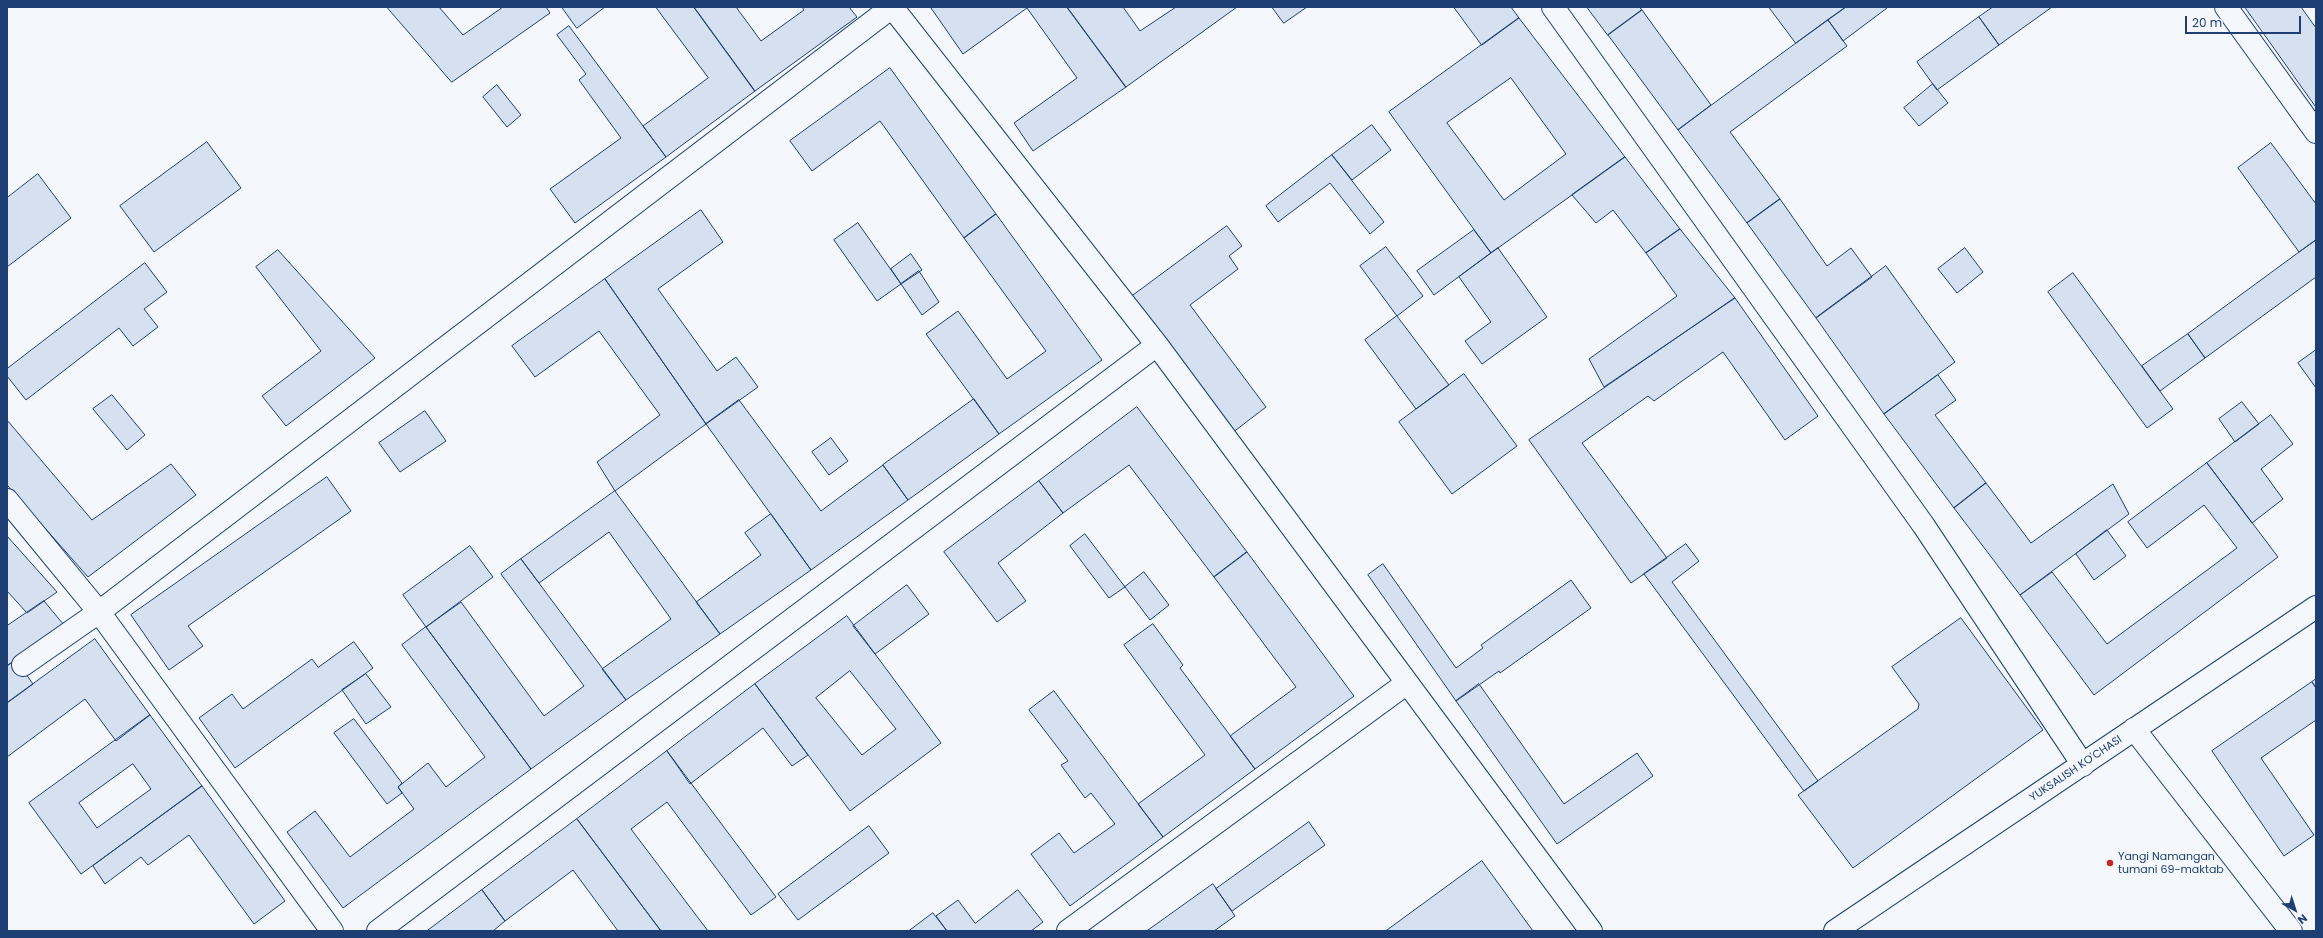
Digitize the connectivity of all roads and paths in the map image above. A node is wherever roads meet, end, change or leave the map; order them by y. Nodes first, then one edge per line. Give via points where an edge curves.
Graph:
1 (892, 7) edge
2 (1553, 7) edge
3 (2226, 7) edge
4 (2316, 132) edge
5 (1157, 345) junction
6 (7, 500) edge
7 (2316, 607) edge
8 (99, 612) junction
9 (23, 665) dead end
10 (1407, 683) junction
11 (2134, 730) junction
12 (2083, 765) junction
13 (332, 931) edge
14 (378, 931) edge
15 (1068, 931) edge
16 (1591, 931) edge
17 (1835, 931) edge
18 (2291, 931) edge

1 - 5 street
1 - 8 street
2 - 12 street via 1924,526
3 - 4 street
5 - 10 street
5 - 14 street
6 - 8 street
7 - 11 street, YUKSALISH KO'CHASI
8 - 9 street
8 - 13 street
10 - 15 street
10 - 16 street
11 - 12 street, YUKSALISH KO'CHASI
11 - 18 street
12 - 17 street, YUKSALISH KO'CHASI

